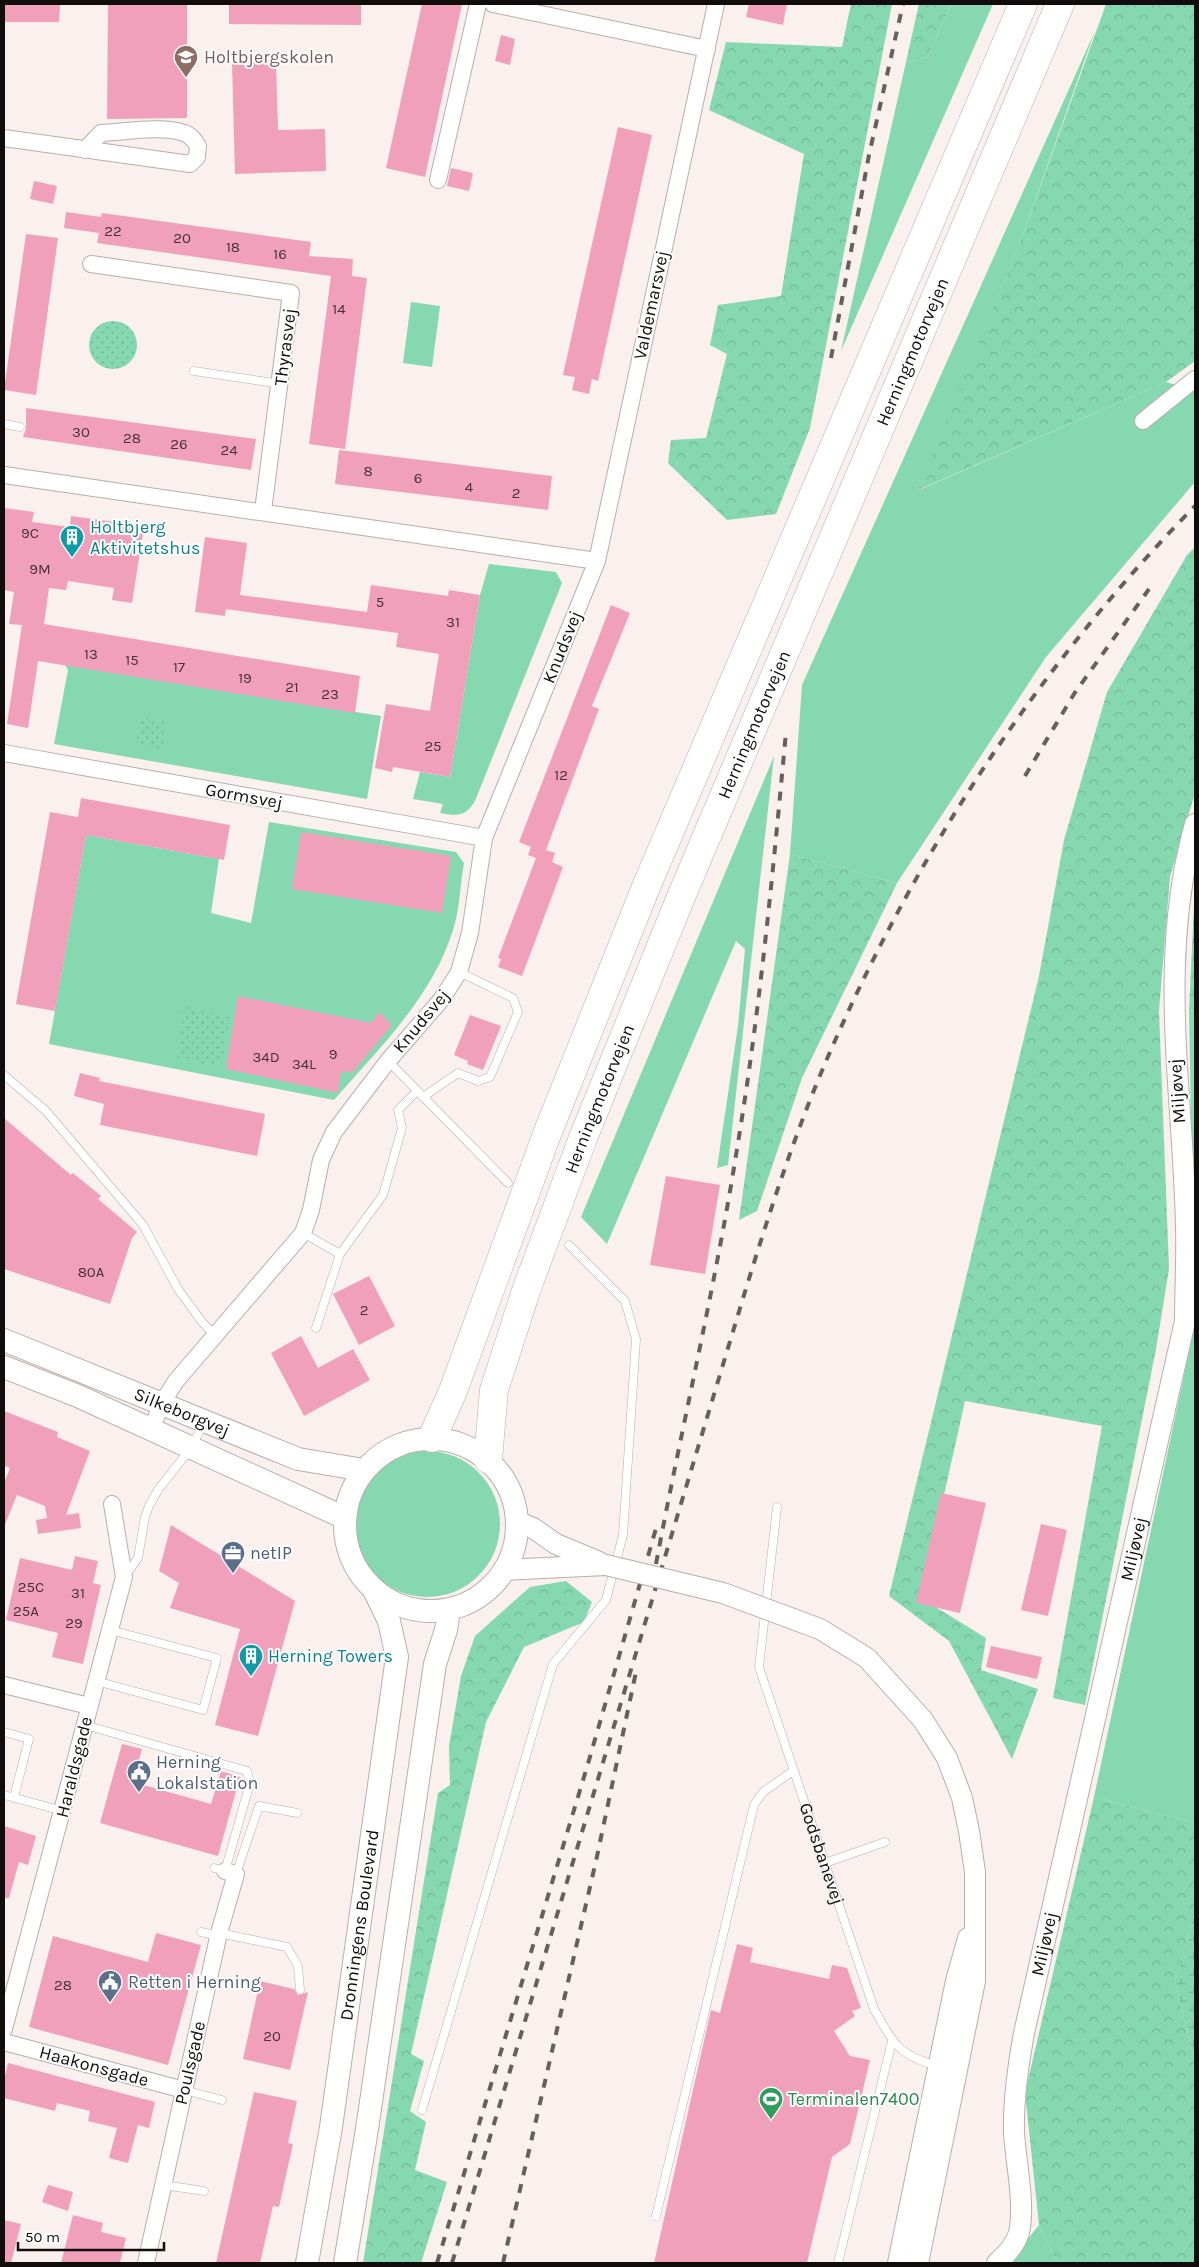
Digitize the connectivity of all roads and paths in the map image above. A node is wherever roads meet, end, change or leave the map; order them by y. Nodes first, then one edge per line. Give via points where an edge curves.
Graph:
1 (478, 4) edge
2 (493, 4) edge
3 (716, 4) edge
4 (1023, 4) edge
5 (1060, 4) edge
6 (706, 49) junction
7 (4, 138) edge
8 (85, 150) junction
9 (438, 180) dead end
10 (91, 264) dead end
11 (194, 371) dead end
12 (1195, 379) edge
13 (281, 384) junction
14 (1143, 421) dead end
15 (4, 424) edge
16 (20, 427) dead end
17 (4, 475) edge
18 (263, 511) junction
19 (596, 561) junction
20 (4, 753) edge
21 (1195, 824) edge
22 (484, 838) junction
23 (459, 972) junction
24 (388, 1061) junction
25 (4, 1076) edge
26 (417, 1091) junction
27 (424, 1097) junction
28 (508, 1183) dead end
29 (303, 1233) junction
30 (568, 1245) dead end
31 (340, 1254) junction
32 (316, 1328) dead end
33 (214, 1334) junction
34 (4, 1340) edge
35 (4, 1367) edge
36 (162, 1403) junction
37 (204, 1423) junction
38 (151, 1430) junction
39 (432, 1438) junction
40 (190, 1449) junction
41 (488, 1459) junction
42 (364, 1470) junction
43 (112, 1504) dead end
44 (777, 1507) dead end
45 (345, 1518) junction
46 (518, 1522) junction
47 (606, 1565) junction
48 (505, 1570) junction
49 (124, 1577) junction
50 (374, 1590) junction
51 (448, 1610) junction
52 (110, 1630) junction
53 (96, 1682) junction
54 (4, 1685) edge
55 (90, 1706) junction
56 (85, 1725) junction
57 (4, 1732) edge
58 (793, 1771) junction
59 (4, 1795) edge
60 (14, 1798) junction
61 (63, 1811) junction
62 (297, 1812) dead end
63 (885, 1842) dead end
64 (825, 1863) junction
65 (225, 1871) junction
66 (975, 1912) junction
67 (201, 1932) dead end
68 (219, 1934) junction
69 (300, 1990) dead end
70 (4, 2029) edge
71 (892, 2041) junction
72 (4, 2042) edge
73 (939, 2067) junction
74 (958, 2071) junction
75 (184, 2090) junction
76 (222, 2100) dead end
77 (422, 2110) dead end
78 (163, 2185) junction
79 (204, 2191) dead end
80 (656, 2216) dead end
81 (146, 2263) edge
82 (307, 2263) edge
83 (345, 2263) edge
84 (838, 2263) edge
85 (899, 2263) edge
86 (918, 2263) edge
87 (997, 2263) edge

1 - 9 street
2 - 6 street
3 - 6 street, Valdemarsvej
4 - 39 highway, Herningmotorvejen via 646,888 547,1134 453,1391
5 - 41 highway, Herningmotorvejen via 681,897 583,1138 527,1288 494,1390
6 - 19 street, Valdemarsvej
7 - 8 street
8 - 8 street via 101,133 170,130 185,133 198,146 197,157 190,164
10 - 13 street, Thyrasvej via 291,293
11 - 13 lane
12 - 14 street
13 - 18 street, Thyrasvej
15 - 16 lane
17 - 18 street
18 - 19 street
19 - 22 street, Knudsvej
20 - 22 street, Gormsvej
21 - 87 street, Miljøvej via 1187,854 1174,951 1174,1039 1186,1227 1185,1321 1024,2034 1015,2086 1014,2132 1020,2230 1008,2252
22 - 23 street, Knudsvej via 470,933
23 - 24 street, Knudsvej via 441,1000
23 - 27 lane via 513,998 518,1012 490,1077 478,1081 458,1073
24 - 26 lane
24 - 29 street, Knudsvej via 334,1132 321,1160
25 - 33 lane via 46,1111 143,1225 178,1289
26 - 27 lane
26 - 31 lane via 398,1110 402,1128 383,1195
27 - 28 lane
29 - 31 lane
29 - 33 street, Knudsvej
30 - 77 lane via 625,1301 636,1339 623,1535 606,1600 553,1664
31 - 32 lane
33 - 36 street, Knudsvej
34 - 36 main road, Silkeborgvej
35 - 38 main road, Silkeborgvej
36 - 37 main road, Silkeborgvej
36 - 38 street, Knudsvej
37 - 40 lane
37 - 42 main road, Silkeborgvej via 298,1460
38 - 40 main road, Silkeborgvej
39 - 41 main road via 471,1448
39 - 42 main road via 388,1450
40 - 45 main road, Silkeborgvej
40 - 49 lane via 149,1506 138,1558
41 - 46 main road via 510,1487
42 - 45 main road via 348,1501
43 - 49 street, Haraldsgade
44 - 58 lane, Godsbanevej via 760,1667
45 - 50 main road via 351,1558
46 - 47 street via 556,1544
46 - 48 main road via 515,1547
47 - 48 street
47 - 66 street, bridge via 723,1593 820,1628 867,1658 923,1720 947,1758 962,1798 969,1831 975,1872
48 - 51 main road via 484,1593 471,1602
49 - 52 street, Haraldsgade
50 - 51 main road via 396,1604 422,1611
50 - 82 main road, Dronningens Boulevard via 389,1621 397,1657 331,2126
51 - 83 main road via 446,1630 435,1664 368,2129
52 - 53 street, Haraldsgade
52 - 53 lane via 217,1658 204,1710
53 - 55 street, Haraldsgade
54 - 55 street
55 - 56 street, Haraldsgade
56 - 61 street, Haraldsgade
56 - 65 lane via 247,1771 250,1783
57 - 60 lane via 29,1739
58 - 64 lane, Godsbanevej
58 - 80 lane via 763,1792 754,1805
59 - 60 lane
60 - 61 lane
61 - 70 street, Haraldsgade
62 - 65 lane via 259,1806
63 - 64 lane
64 - 71 lane, Godsbanevej via 874,2009
65 - 68 street, Poulsgade
66 - 73 street via 956,1981
66 - 74 street via 975,1980
67 - 68 lane
68 - 69 lane via 287,1947 298,1966
68 - 75 street, Poulsgade
71 - 73 lane, Godsbanevej via 912,2059
71 - 84 lane
72 - 75 street, Haakonsgade
73 - 74 lane, Godsbanevej
73 - 85 street
74 - 86 street
75 - 76 lane
75 - 78 street, Poulsgade
78 - 79 lane
78 - 81 street, Poulsgade

